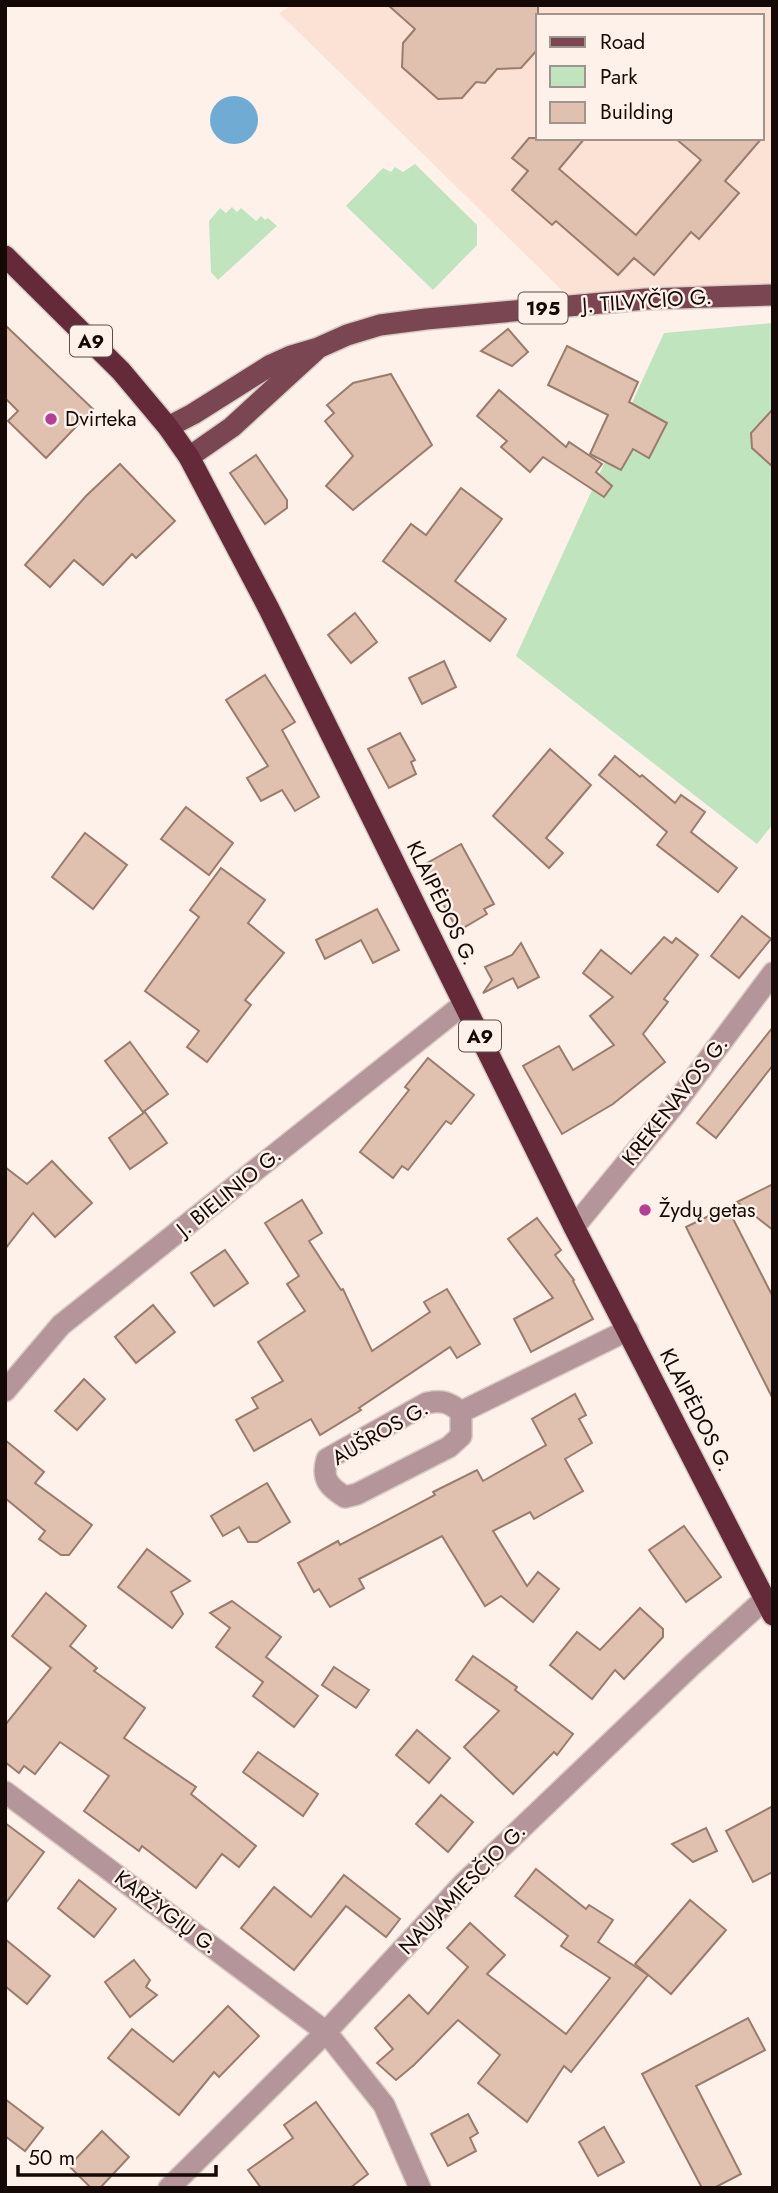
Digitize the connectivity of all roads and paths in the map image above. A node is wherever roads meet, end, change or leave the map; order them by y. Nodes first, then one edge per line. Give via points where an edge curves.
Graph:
1 (5, 256) edge
2 (773, 295) edge
3 (318, 348) junction
4 (168, 426) junction
5 (190, 457) junction
6 (773, 973) edge
7 (464, 1004) junction
8 (575, 1227) junction
9 (628, 1330) junction
10 (5, 1391) edge
11 (461, 1412) junction
12 (769, 1607) edge
13 (5, 1792) edge
14 (326, 2032) junction
15 (169, 2188) edge
16 (420, 2188) edge

1 - 4 highway, KLAIPĖDOS G. / A9 via 121,371
2 - 3 main road, J. TILVYČIO G. / 195 via 646,299 426,319 380,325
3 - 4 main road, 195 via 271,365
3 - 5 main road via 232,427
4 - 5 highway, KLAIPĖDOS G. / A9
5 - 7 highway, KLAIPĖDOS G. / A9
6 - 8 street, KREKENAVOS G.
7 - 8 highway, KLAIPĖDOS G. / A9
7 - 10 street, J. BIELINIO G. via 61,1325
8 - 9 highway, KLAIPĖDOS G. / A9
9 - 11 street, AUŠROS G.
9 - 12 highway, KLAIPĖDOS G. / A9
11 - 11 street, AUŠROS G. via 461,1436 449,1447 357,1494 345,1497 327,1482 327,1459 427,1403 450,1402
12 - 14 street, NAUJAMIESČIO G. via 692,1665 465,1882
13 - 14 street, KARŽYGIŲ G.
14 - 15 street, NAUJAMIESČIO G.
14 - 16 street, KARŽYGIŲ G. via 384,2105

